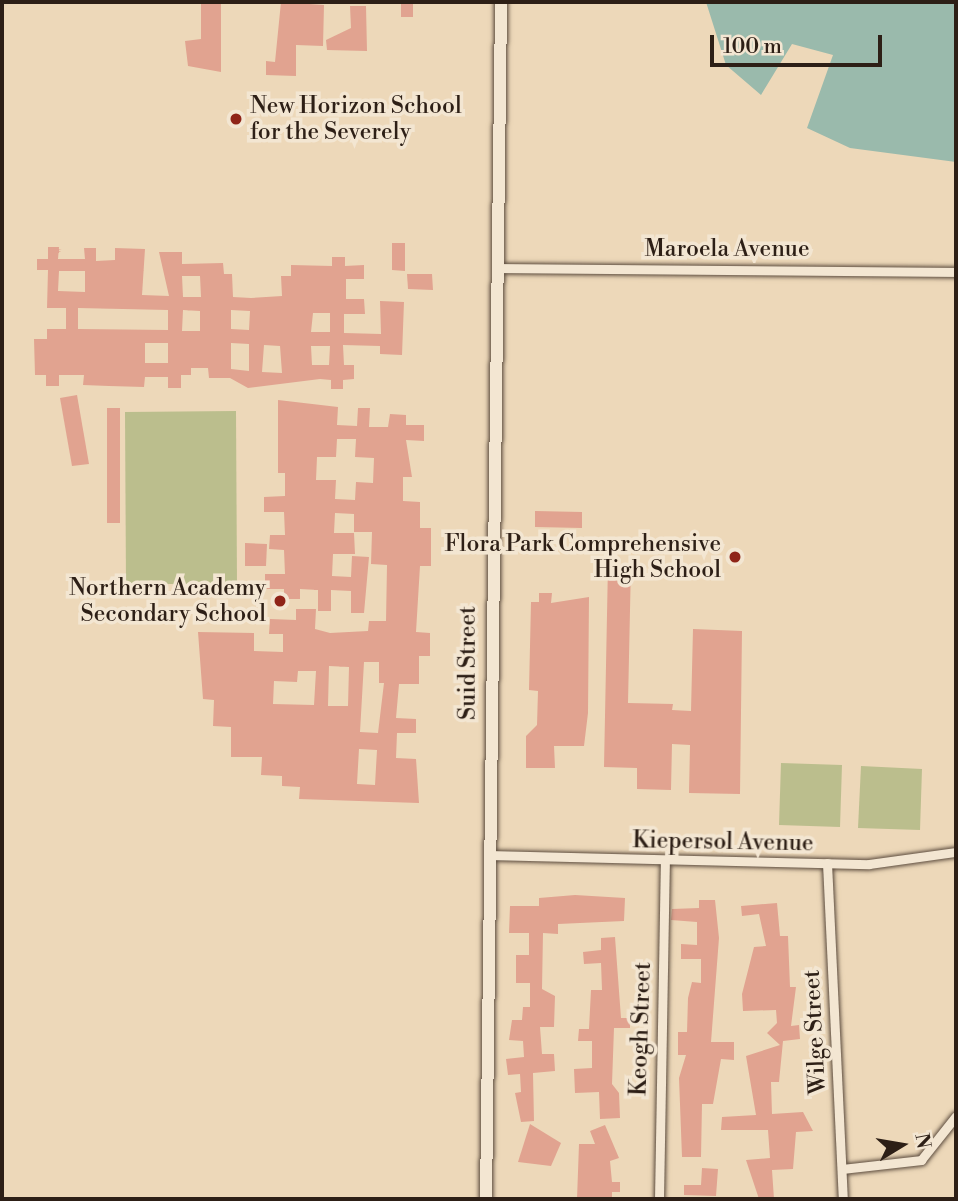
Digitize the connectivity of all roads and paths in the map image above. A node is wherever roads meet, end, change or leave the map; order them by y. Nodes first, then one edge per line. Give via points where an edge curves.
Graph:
1 (501, 2) edge
2 (497, 268) junction
3 (956, 272) edge
4 (956, 852) edge
5 (488, 855) junction
6 (665, 860) junction
7 (827, 863) junction
8 (956, 1116) edge
9 (842, 1169) junction
10 (486, 1199) edge
11 (659, 1199) edge
12 (843, 1199) edge

1 - 2 street, Suid Street
2 - 3 street, Maroela Avenue
2 - 5 street, Suid Street
4 - 7 street, Kiepersol Avenue via 902,863
5 - 6 street, Kiepersol Avenue
5 - 10 street, Suid Street
6 - 7 street, Kiepersol Avenue
6 - 11 street, Keogh Street
7 - 9 street, Wilge Street
8 - 9 street via 921,1160
9 - 12 street, Wilge Street

